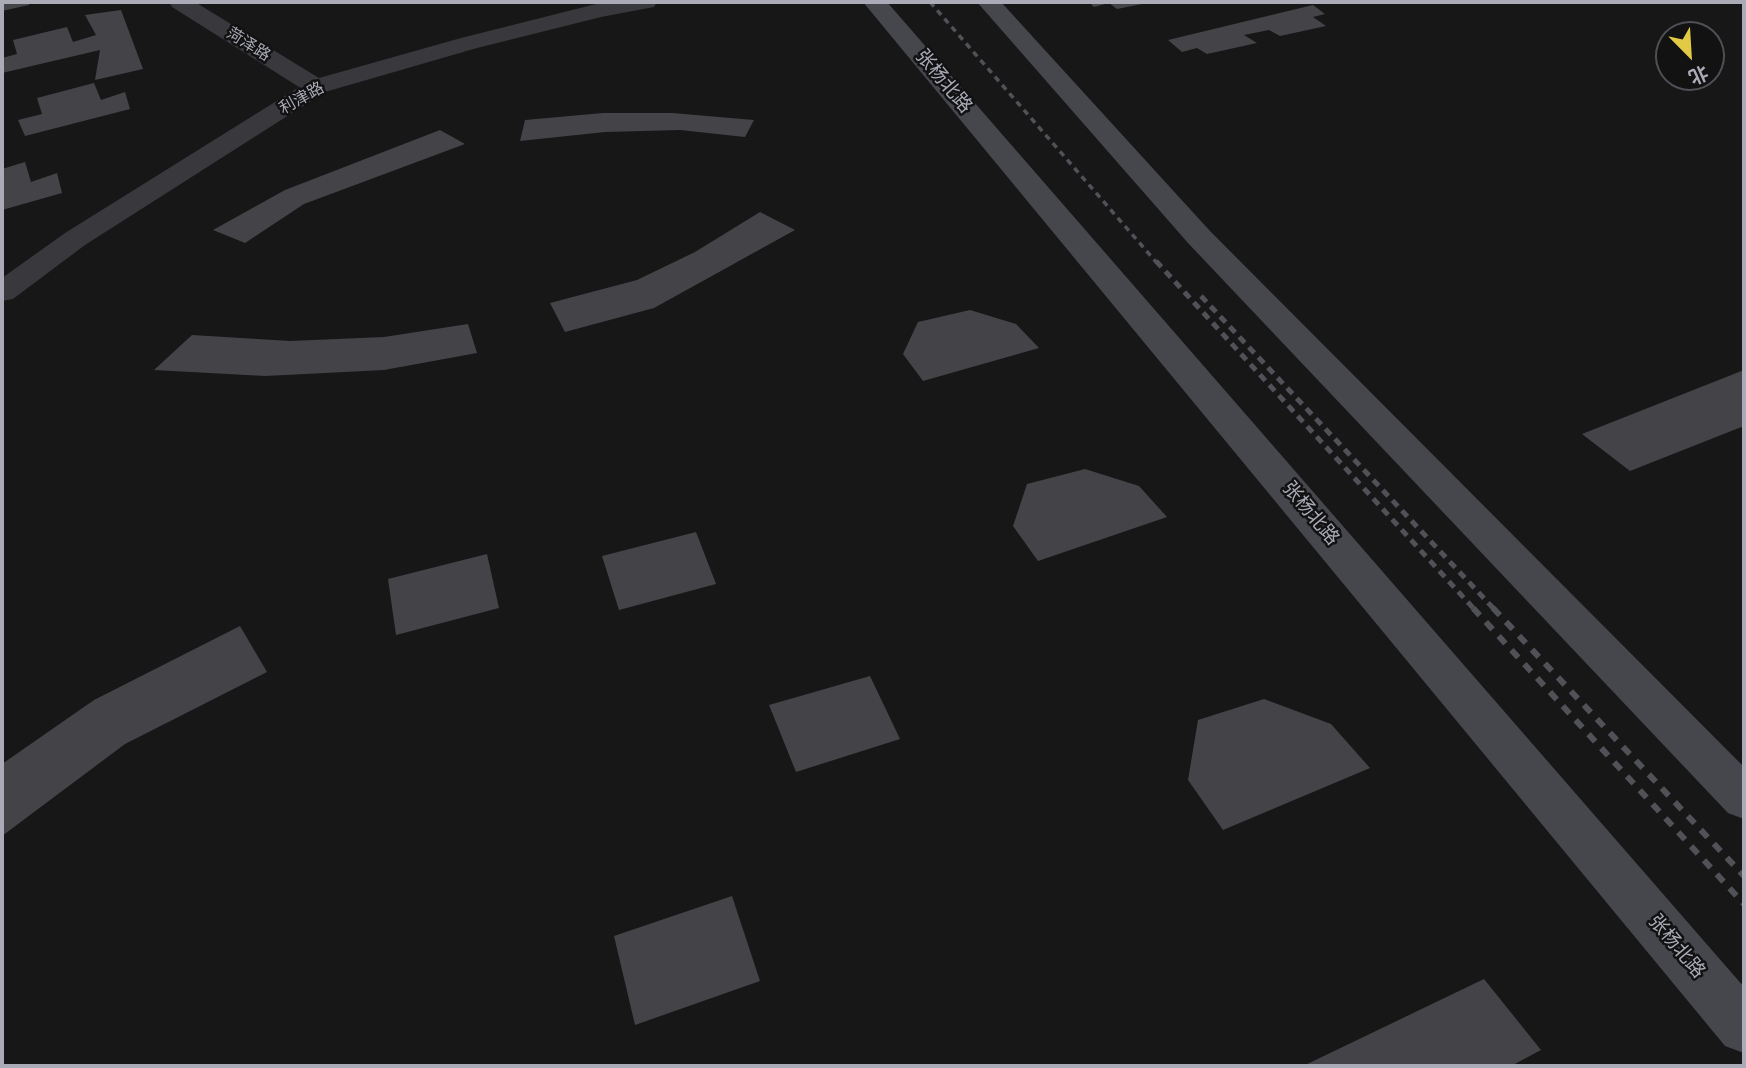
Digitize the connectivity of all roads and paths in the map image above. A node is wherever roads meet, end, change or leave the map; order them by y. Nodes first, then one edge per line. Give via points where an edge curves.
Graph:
1 (180, 2) edge
2 (646, 2) edge
3 (875, 2) edge
4 (988, 2) edge
5 (316, 88) junction
6 (2, 292) edge
7 (1744, 798) edge
8 (1744, 1027) edge

1 - 5 street, 菏泽路
2 - 5 street, 利津路 via 469,43
3 - 8 main road, 张杨北路
4 - 7 main road via 1199,237
5 - 6 street, 利津路 via 75,239

